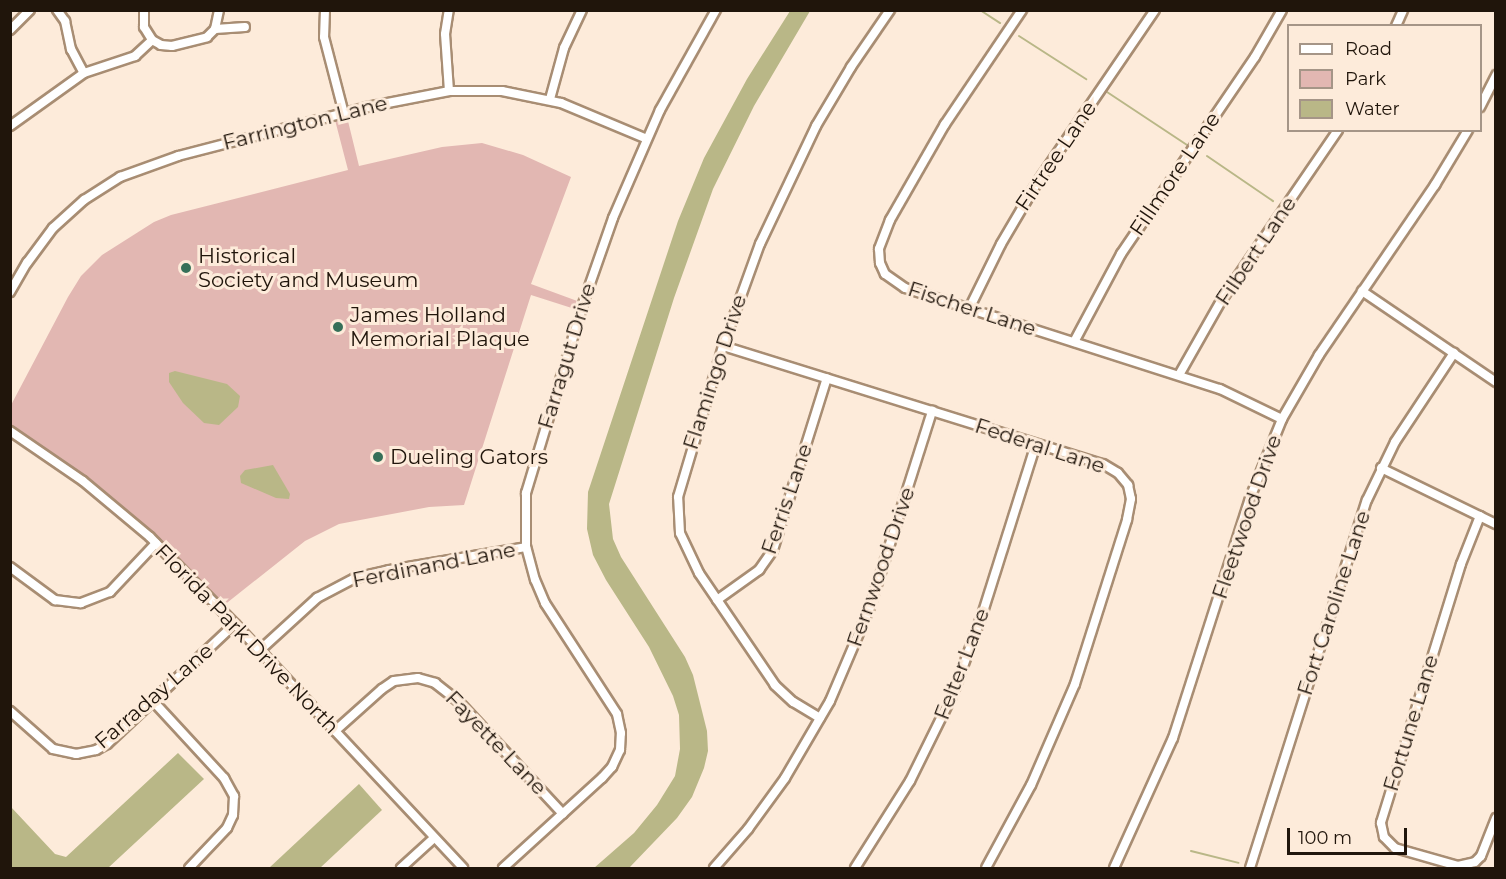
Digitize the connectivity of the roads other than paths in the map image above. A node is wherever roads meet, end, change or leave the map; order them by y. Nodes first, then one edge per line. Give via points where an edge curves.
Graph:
1 (30, 10) edge
2 (57, 10) edge
3 (144, 10) edge
4 (219, 10) edge
5 (325, 10) edge
6 (450, 10) edge
7 (582, 10) edge
8 (716, 10) edge
9 (890, 10) edge
10 (1022, 10) edge
11 (1155, 10) edge
12 (1282, 10) edge
13 (245, 27) dead end
14 (215, 29) junction
15 (10, 30) edge
16 (152, 40) junction
17 (84, 73) junction
18 (1496, 75) edge
19 (448, 91) junction
20 (549, 99) junction
21 (1482, 103) edge
22 (344, 114) junction
23 (10, 126) edge
24 (1337, 132) edge
25 (1467, 132) edge
26 (647, 138) junction
27 (1362, 291) junction
28 (10, 292) edge
29 (969, 309) junction
30 (1074, 342) junction
31 (723, 346) junction
32 (1454, 353) junction
33 (1179, 375) junction
34 (827, 378) junction
35 (1496, 382) edge
36 (932, 411) junction
37 (1282, 419) junction
38 (10, 432) edge
39 (1036, 444) junction
40 (1381, 468) junction
41 (1480, 516) junction
42 (1496, 524) edge
43 (156, 543) junction
44 (526, 547) junction
45 (10, 567) edge
46 (717, 600) junction
47 (235, 624) junction
48 (259, 651) junction
49 (153, 701) junction
50 (10, 711) edge
51 (820, 718) junction
52 (335, 731) junction
53 (563, 814) junction
54 (1496, 818) edge
55 (434, 838) junction
56 (189, 868) edge
57 (401, 868) edge
58 (463, 868) edge
59 (503, 868) edge
60 (714, 868) edge
61 (855, 868) edge
62 (986, 868) edge
63 (1114, 868) edge
64 (1250, 868) edge

1 - 15 street
2 - 17 street
3 - 16 street via 144,27
4 - 14 street
5 - 22 street via 324,37
6 - 19 street via 445,34
7 - 20 street via 564,48
8 - 26 street, Farragut Drive
9 - 31 street, Flamingo Drive via 839,87 795,167 759,244
10 - 29 street, Fischer Lane via 932,144 879,246 883,271 894,283
11 - 29 street, Firtree Lane via 1037,183 1000,244
12 - 30 street, Fillmore Lane via 1249,67 1121,254
13 - 14 street
14 - 16 street via 207,37 172,46
16 - 17 street via 135,56
17 - 23 street
18 - 21 street
19 - 20 street, Farrington Lane via 498,91
19 - 22 street, Farrington Lane
20 - 26 street, Farrington Lane
22 - 28 street, Farrington Lane via 178,156 120,177 84,200 53,228
24 - 33 street, Filbert Lane via 1228,290
25 - 27 street, Fleetwood Drive
26 - 44 street, Farragut Drive via 597,259 532,470 524,512
27 - 32 street
27 - 37 street, Fleetwood Drive via 1310,368
29 - 30 street, Fischer Lane
30 - 33 street, Fischer Lane
31 - 34 street, Federal Lane
31 - 46 street, Flamingo Drive via 677,502 686,549
32 - 35 street
32 - 40 street, Fort Caroline Lane
33 - 37 street, Fischer Lane via 1220,389
34 - 36 street, Federal Lane
34 - 46 street, Ferris Lane via 773,550 759,570
36 - 39 street, Federal Lane
36 - 51 street, Fernwood Drive via 870,606
37 - 63 street, Fleetwood Drive via 1250,498 1173,738
38 - 43 street, Florida Park Drive North via 84,481
39 - 61 street, Felter Lane via 953,694 910,781
39 - 62 street, Federal Lane via 1112,468 1128,485 1131,504 1069,700 1031,785
40 - 41 street
40 - 64 street, Fort Caroline Lane via 1355,534
41 - 42 street
41 - 54 street, Fortune Lane via 1461,564 1381,823 1384,837 1395,848 1454,866 1475,862 1484,853
43 - 45 street via 110,592 81,603 55,600
43 - 47 street, Florida Park Drive North
44 - 48 street, Ferdinand Lane via 355,578 317,598
44 - 53 street, Farragut Drive via 541,596 613,706 621,728 620,750 612,767
46 - 51 street, Flamingo Drive via 775,685 793,702
47 - 48 street, Florida Park Drive North
47 - 49 street, Farraday Lane
48 - 52 street, Florida Park Drive North
49 - 50 street, Farraday Lane via 102,747 76,754 48,746
49 - 56 street via 224,778 234,796 228,828
51 - 60 street, Fernwood Drive via 774,794
52 - 53 street, Fayette Lane via 394,681 418,678 435,683 458,701
52 - 55 street, Florida Park Drive North
53 - 59 street, Farragut Drive
55 - 57 street
55 - 58 street, Florida Park Drive North

